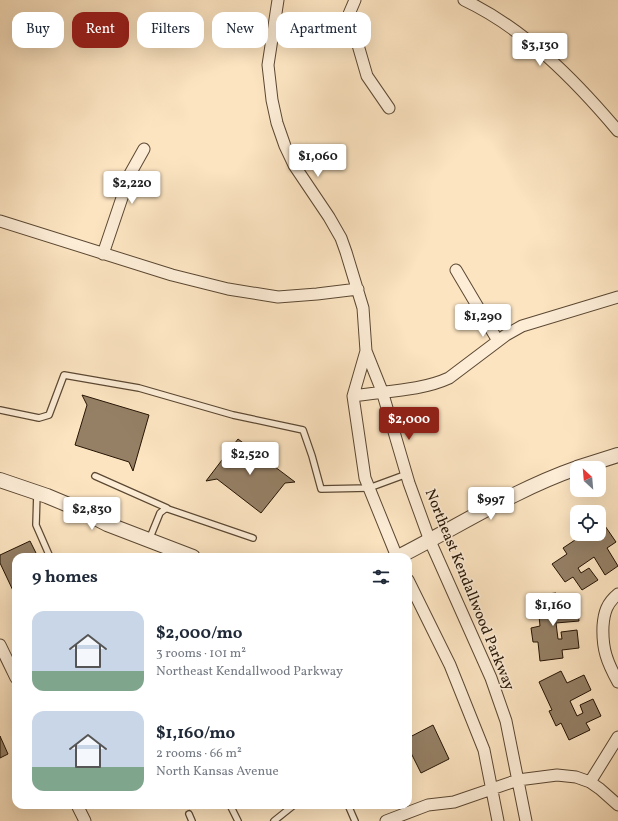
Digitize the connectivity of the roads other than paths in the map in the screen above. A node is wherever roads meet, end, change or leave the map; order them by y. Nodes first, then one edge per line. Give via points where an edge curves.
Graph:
1 (278, 0) edge
2 (355, 0) edge
3 (464, 0) edge
4 (389, 108) dead end
5 (618, 131) edge
6 (144, 148) dead end
7 (0, 221) edge
8 (103, 254) junction
9 (456, 270) dead end
10 (358, 289) junction
11 (618, 297) edge
12 (498, 341) junction
13 (366, 351) junction
14 (382, 391) junction
15 (353, 396) junction
16 (0, 410) edge
17 (618, 455) edge
18 (599, 461) edge
19 (570, 471) edge
20 (407, 474) junction
21 (95, 476) dead end
22 (0, 480) edge
23 (369, 488) junction
24 (37, 492) junction
25 (168, 508) junction
26 (253, 538) dead end
27 (149, 540) junction
28 (430, 540) junction
29 (48, 553) edge
30 (183, 553) edge
31 (395, 553) edge
32 (405, 553) edge
33 (412, 588) edge
34 (618, 594) edge
35 (0, 645) edge
36 (12, 670) edge
37 (618, 682) edge
38 (618, 738) edge
39 (518, 780) junction
40 (590, 782) junction
41 (497, 786) junction
42 (618, 805) edge
43 (79, 809) edge
44 (232, 809) edge
45 (289, 809) edge
46 (350, 809) edge
47 (188, 814) dead end
48 (85, 821) edge
49 (192, 821) edge
50 (238, 821) edge
51 (274, 821) edge
52 (355, 821) edge
53 (386, 821) edge
54 (498, 821) edge
55 (526, 821) edge

1 - 10 street, Northeast Kendallwood Parkway via 268,65 277,123 294,165 341,238
2 - 4 street via 349,14 367,76
3 - 5 street via 502,22 534,46 565,74
6 - 8 street via 130,174
7 - 8 street
8 - 10 street via 228,289 278,297
9 - 12 street
10 - 13 street, Northeast Kendallwood Parkway via 363,308
11 - 12 street via 522,326
12 - 14 street via 440,382 421,387
13 - 14 street, Northeast Kendallwood Parkway
13 - 15 street, Northeast Kendallwood Parkway
14 - 15 street
14 - 20 street, Northeast Kendallwood Parkway
15 - 23 street, Northeast Kendallwood Parkway via 365,478
16 - 23 lane via 39,418 49,415 64,375 139,388 233,415 303,430 321,489
17 - 18 street
19 - 28 street via 527,488
20 - 23 lane
20 - 28 street, Northeast Kendallwood Parkway
21 - 25 lane
22 - 24 street
23 - 31 street, Northeast Kendallwood Parkway
24 - 27 street
24 - 29 lane via 36,525
25 - 26 lane
25 - 27 lane via 164,508 160,513
27 - 30 street
28 - 32 street
28 - 39 street, Northeast Kendallwood Parkway via 491,678 506,721
33 - 41 street via 450,665
34 - 37 street via 607,605 602,641 606,658
35 - 36 street
38 - 40 street
39 - 40 street via 567,775
39 - 41 street
39 - 55 street, Northeast Kendallwood Parkway
40 - 42 street
41 - 53 street via 454,802 428,805
41 - 54 street
43 - 48 street
44 - 50 lane
45 - 51 lane
46 - 52 lane
47 - 49 lane

